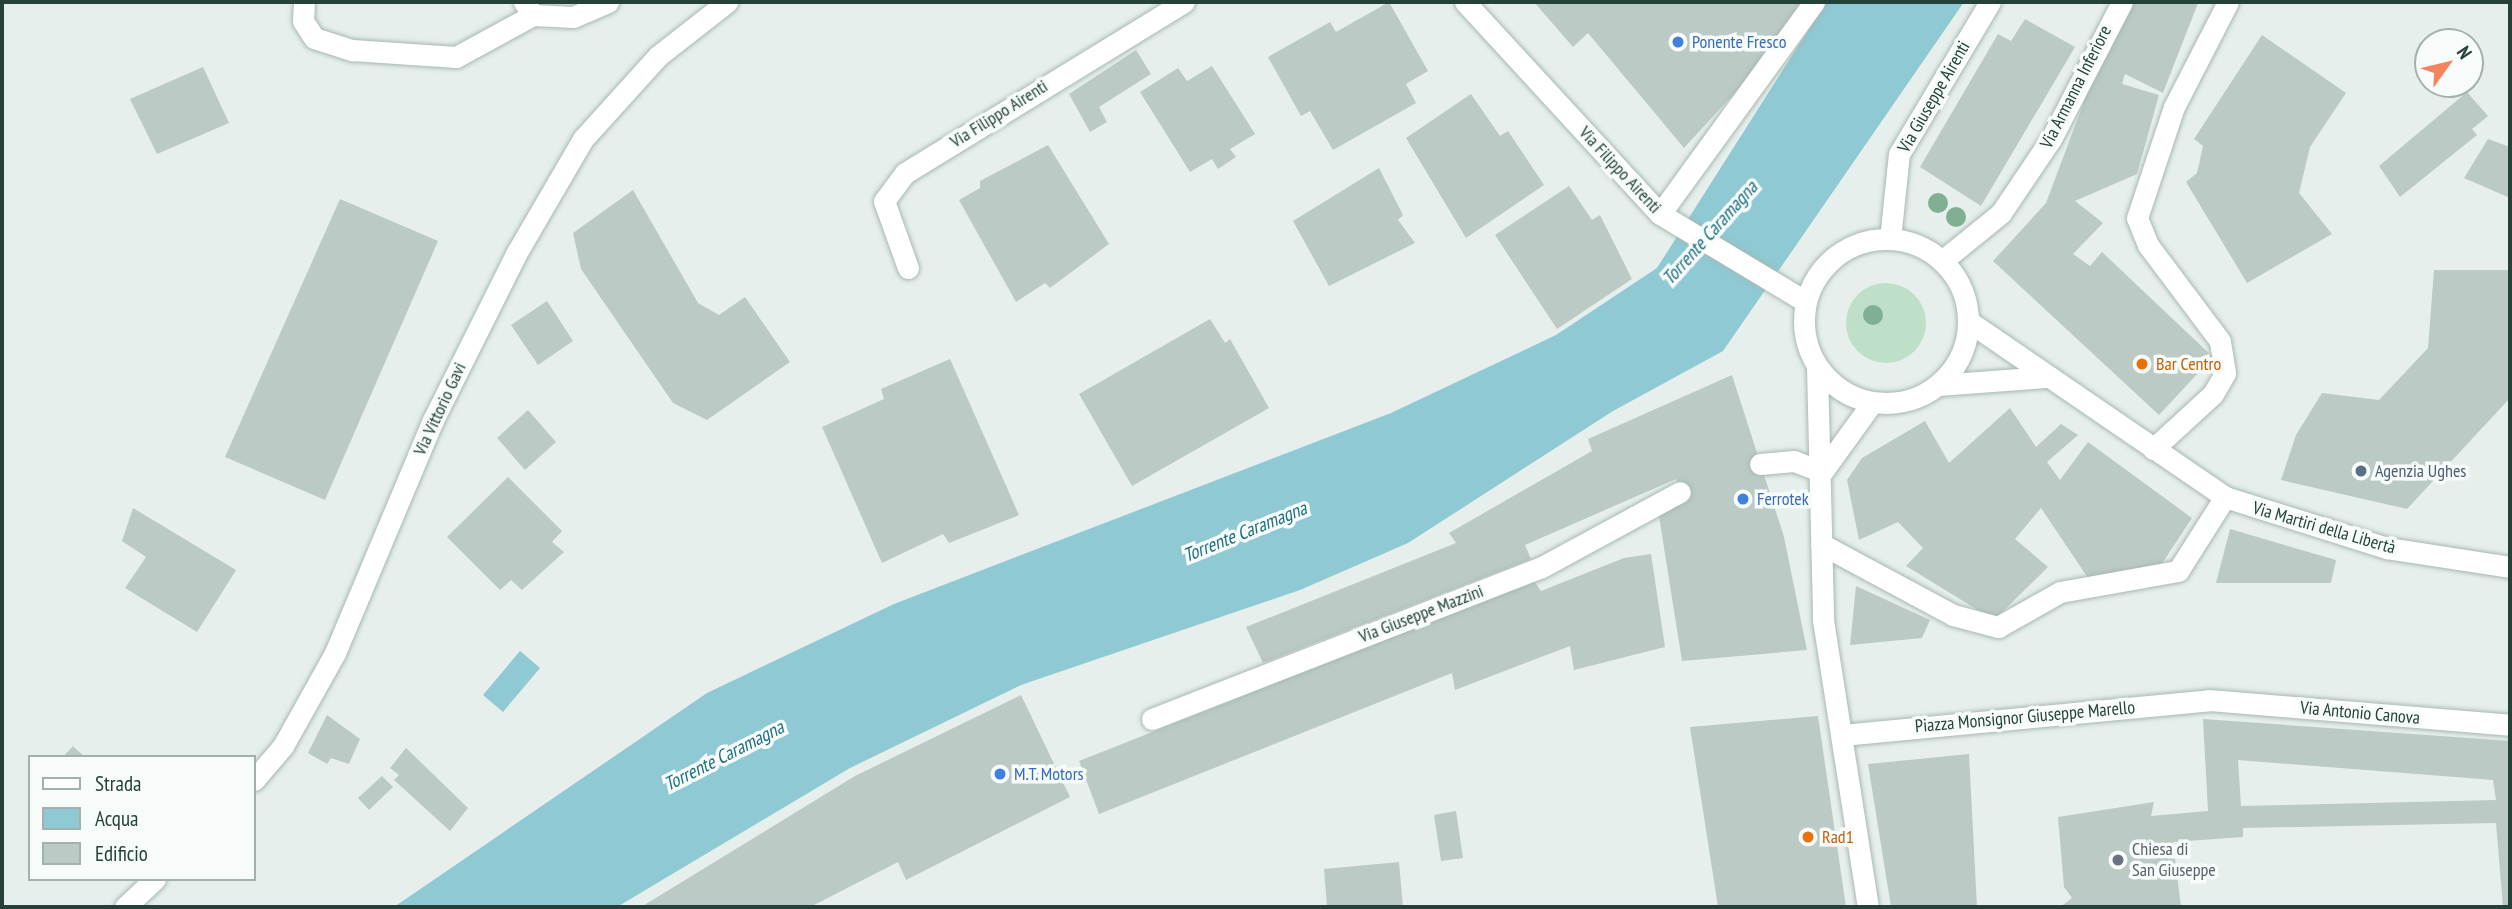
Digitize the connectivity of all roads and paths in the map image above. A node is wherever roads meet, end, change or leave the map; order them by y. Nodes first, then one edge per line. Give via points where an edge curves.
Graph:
1 (304, 2) edge
2 (608, 2) edge
3 (727, 2) edge
4 (1184, 2) edge
5 (1465, 2) edge
6 (1814, 2) edge
7 (1990, 2) edge
8 (2122, 2) edge
9 (2228, 2) edge
10 (529, 8) edge
11 (1660, 215) junction
12 (1890, 239) junction
13 (1942, 261) junction
14 (908, 268) dead end
15 (1805, 301) junction
16 (1968, 321) junction
17 (1818, 368) junction
18 (2046, 377) junction
19 (1938, 385) junction
20 (1872, 402) junction
21 (2153, 449) junction
22 (1760, 464) dead end
23 (1822, 472) junction
24 (1680, 492) dead end
25 (2225, 497) junction
26 (1821, 544) junction
27 (2510, 567) edge
28 (2209, 700) joint
29 (1152, 719) dead end
30 (2510, 725) edge
31 (1842, 735) junction
32 (256, 778) edge
33 (153, 881) edge
34 (125, 907) edge
35 (1868, 907) edge

1 - 10 street via 303,21 314,38 352,50 456,57
2 - 10 street via 573,17
3 - 32 street, Via Vittorio Gavi via 658,56 583,139 516,254 433,420 335,653 283,746
4 - 14 street, Via Filippo Airenti via 905,173 884,201
5 - 11 street, Via Filippo Airenti
6 - 11 street
7 - 12 street, Via Giuseppe Airenti via 1899,154
8 - 13 street, Via Armanna Inferiore via 2051,139 2001,213
9 - 21 street via 2174,107 2137,218 2148,245 2220,341 2225,373 2213,394
11 - 15 street, Via Filippo Airenti
12 - 13 street
12 - 15 street via 1837,254 1817,275
13 - 16 street via 1965,298
15 - 17 street via 1803,324
16 - 18 street, Via Martiri della Libertà
16 - 19 street via 1965,344
17 - 20 street via 1851,396
17 - 23 street
18 - 19 street
18 - 21 street, Via Martiri della Libertà
19 - 20 street via 1907,401
20 - 23 street
21 - 25 street, Via Martiri della Libertà
22 - 23 street via 1794,461
23 - 26 street
24 - 29 street, Via Giuseppe Mazzini via 1540,568
25 - 26 street via 2178,571 2060,592 1998,626 1954,615
25 - 27 street, Via Martiri della Libertà via 2388,548
26 - 31 street via 1823,620
28 - 30 street, Via Antonio Canova
28 - 31 street, Piazza Monsignor Giuseppe Marello
31 - 35 street
33 - 34 street

